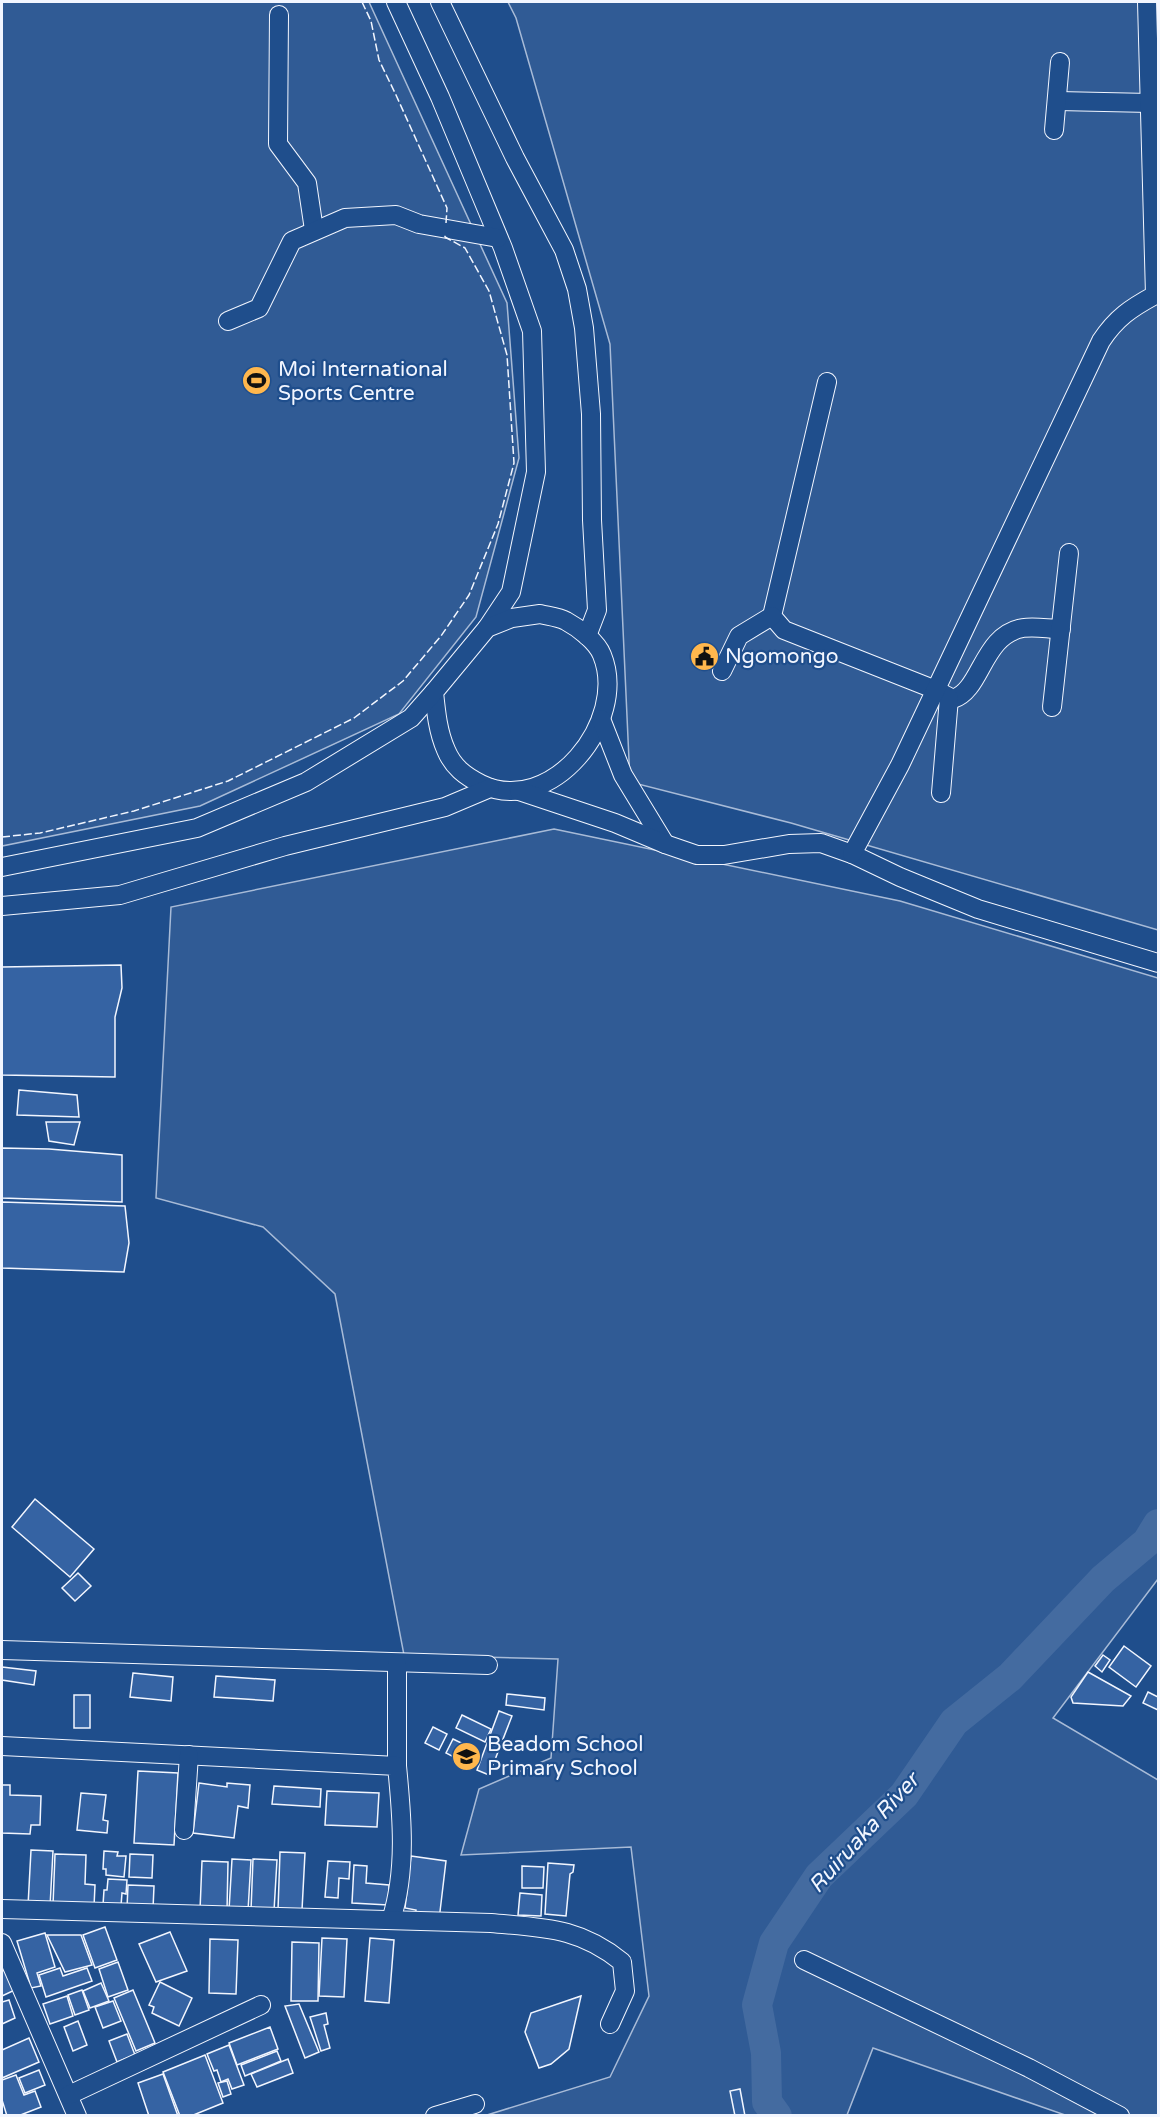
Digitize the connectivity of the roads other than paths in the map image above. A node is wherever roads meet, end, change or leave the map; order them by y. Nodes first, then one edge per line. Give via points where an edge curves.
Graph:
1 (396, 2) edge
2 (440, 2) edge
3 (1147, 2) edge
4 (279, 15) dead end
5 (1060, 62) dead end
6 (1058, 101) junction
7 (1150, 103) junction
8 (1054, 130) dead end
9 (314, 230) junction
10 (498, 238) junction
11 (1157, 295) edge
12 (228, 321) dead end
13 (827, 382) dead end
14 (1069, 553) dead end
15 (772, 616) junction
16 (487, 628) junction
17 (1061, 629) junction
18 (587, 636) junction
19 (722, 671) dead end
20 (434, 692) junction
21 (943, 694) junction
22 (1052, 707) dead end
23 (601, 719) junction
24 (490, 788) junction
25 (519, 791) junction
26 (941, 793) dead end
27 (665, 844) junction
28 (852, 854) junction
29 (2, 867) edge
30 (2, 906) edge
31 (1158, 963) edge
32 (2, 1650) edge
33 (397, 1664) junction
34 (488, 1665) dead end
35 (2, 1746) edge
36 (189, 1755) junction
37 (397, 1766) junction
38 (184, 1830) dead end
39 (2, 1909) edge
40 (391, 1920) junction
41 (2, 1943) edge
42 (804, 1960) dead end
43 (261, 2005) dead end
44 (610, 2024) dead end
45 (69, 2095) junction
46 (475, 2104) dead end
47 (77, 2115) edge
48 (435, 2115) edge
49 (1120, 2115) edge

1 - 10 street
2 - 18 street via 514,158 564,250 577,289 591,414 597,610
3 - 7 street
4 - 9 street via 278,144 307,183
5 - 6 street
6 - 7 street
6 - 8 street
7 - 11 street
9 - 10 street via 345,218 396,215 419,224
9 - 12 street via 292,241 258,308
10 - 16 street via 532,331 536,472 511,592
11 - 21 street via 1133,307 1101,341
13 - 15 street
14 - 17 street
15 - 19 street via 739,636
15 - 21 street via 784,630
16 - 18 street via 512,618 540,614 565,620
16 - 20 street
17 - 21 street via 1023,628 1007,634 991,648 966,690 957,698
17 - 22 street
18 - 23 street via 602,654 607,679
20 - 24 street via 438,727 454,766
20 - 29 street via 411,718 306,782 197,828
21 - 26 street
21 - 28 street
23 - 25 street via 590,741 569,767 542,785
23 - 27 street via 623,776
24 - 25 street
24 - 30 street via 445,807 285,846 120,895
25 - 27 street
27 - 28 street via 697,855 816,843
28 - 31 street via 978,909
32 - 33 street
33 - 34 street
33 - 37 street
35 - 36 street
36 - 37 street
36 - 38 street
37 - 40 street via 404,1847
39 - 40 street
40 - 44 street via 491,1923 577,1934 622,1962 625,1991
41 - 45 street
42 - 49 street
43 - 45 street
45 - 47 street
46 - 48 street

